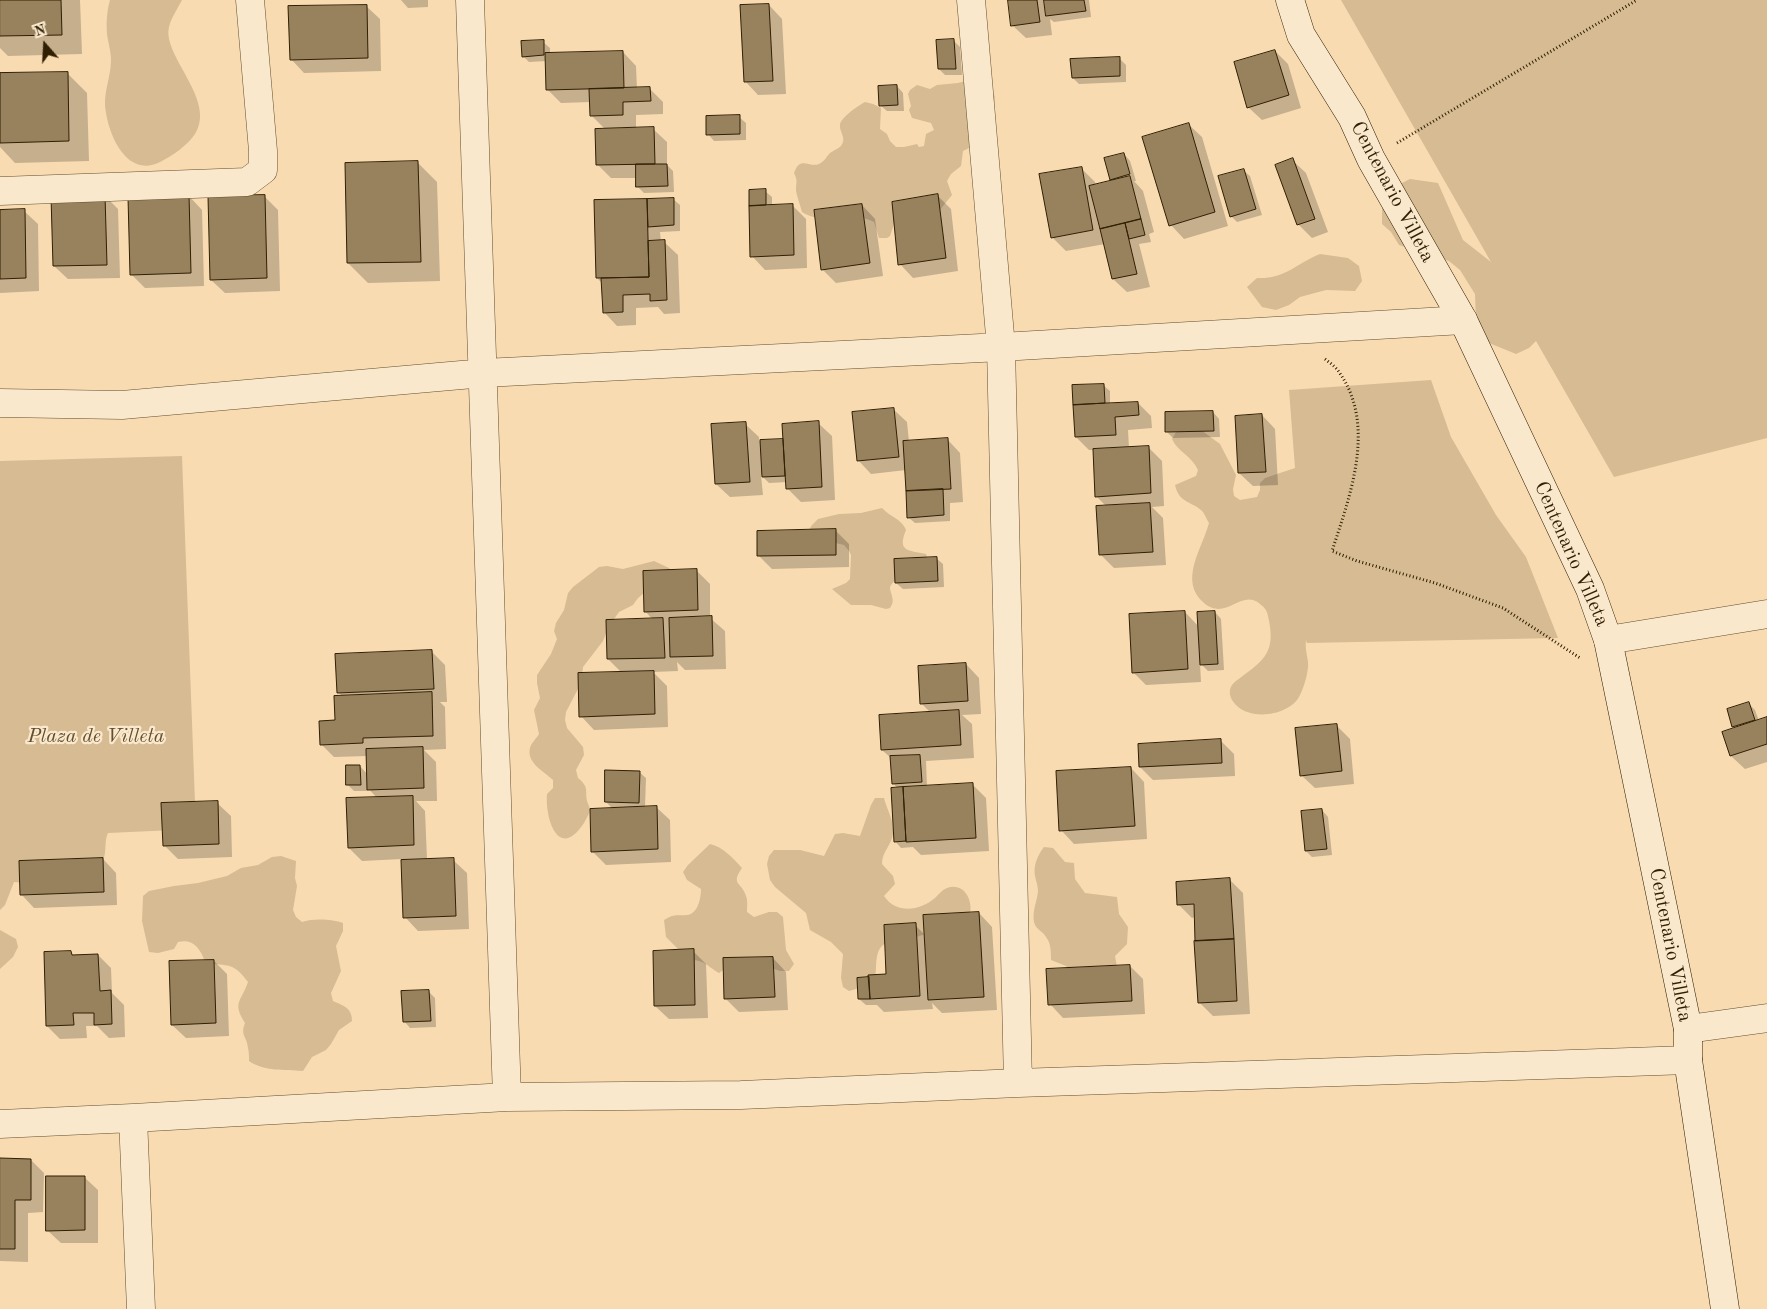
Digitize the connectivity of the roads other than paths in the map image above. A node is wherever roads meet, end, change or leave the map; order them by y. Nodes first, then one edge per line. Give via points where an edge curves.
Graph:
1 (250, 0) edge
2 (470, 0) edge
3 (971, 0) edge
4 (1290, 0) edge
5 (0, 191) edge
6 (1463, 320) junction
7 (1001, 347) junction
8 (484, 373) junction
9 (0, 403) edge
10 (1767, 614) edge
11 (1608, 640) junction
12 (1767, 1018) edge
13 (1688, 1029) junction
14 (1688, 1060) junction
15 (1018, 1083) junction
16 (507, 1097) junction
17 (133, 1118) junction
18 (0, 1124) edge
19 (142, 1309) edge
20 (1726, 1309) edge

1 - 5 street via 263,170 247,182
2 - 8 street
3 - 7 street
4 - 6 street, Centenario Villeta via 1301,35 1352,116 1371,159
6 - 7 street
6 - 11 street, Centenario Villeta via 1590,590
7 - 8 street
7 - 15 street
8 - 9 street via 122,405
8 - 16 street
10 - 11 street
11 - 13 street, Centenario Villeta
12 - 13 street
13 - 14 street, Centenario Villeta
14 - 15 street
14 - 20 street, Centenario Villeta
15 - 16 street via 741,1095
16 - 17 street
17 - 18 street
17 - 19 street

